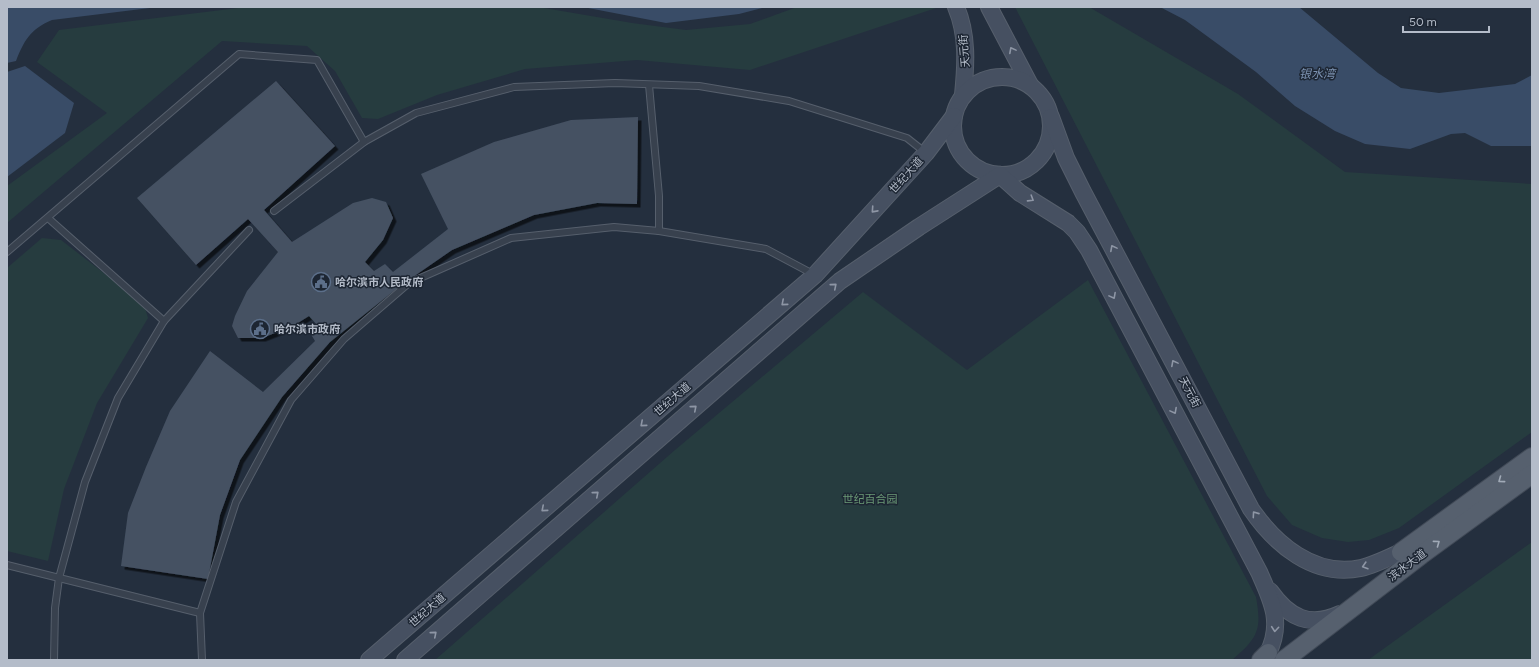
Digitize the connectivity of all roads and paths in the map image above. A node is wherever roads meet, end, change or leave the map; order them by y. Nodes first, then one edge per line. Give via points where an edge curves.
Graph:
1 (956, 7) edge
2 (989, 7) edge
3 (649, 85) junction
4 (1030, 85) junction
5 (963, 95) junction
6 (954, 116) junction
7 (1051, 117) junction
8 (364, 142) junction
9 (926, 153) junction
10 (1000, 175) junction
11 (274, 211) dead end
12 (48, 218) junction
13 (249, 230) dead end
14 (659, 231) junction
15 (7, 252) edge
16 (815, 275) junction
17 (164, 321) junction
18 (1532, 456) edge
19 (1532, 474) edge
20 (1400, 552) joint
21 (7, 565) edge
22 (59, 578) junction
23 (1262, 578) junction
24 (1348, 610) junction
25 (200, 613) junction
26 (1264, 656) edge
27 (54, 660) edge
28 (202, 660) edge
29 (369, 660) edge
30 (405, 660) edge
31 (1284, 660) edge

1 - 5 main road, 天元街 via 965,40 966,69
4 -> 2 main road
3 - 8 lane via 514,87 416,113
3 - 9 lane via 699,86 789,101 907,138
3 - 14 lane via 659,196
4 - 5 main road via 1016,78 1000,76 985,79
4 - 7 main road via 1040,94
5 - 6 main road
6 - 9 main road, 世纪大道
6 - 10 main road via 954,137 963,156 986,173
7 - 10 main road via 1052,132 1048,146 1040,158 1028,168 1014,174
20 -> 7 main road, 天元街 via 1361,568 1329,568 1285,548 1261,523 1251,509 1083,192 1066,158
8 - 11 lane
8 - 12 lane via 317,60 239,54
9 -> 16 main road, 世纪大道
10 -> 23 main road, 天元街 via 1020,192 1068,223 1089,250
30 -> 10 main road, 世纪大道 via 840,281
12 - 15 lane
12 - 17 lane
13 - 17 lane
14 - 16 lane via 766,249
14 - 25 lane via 614,227 511,238 409,283 344,339 291,400 236,502
16 -> 29 main road, 世纪大道
17 - 22 lane via 118,398 85,482
18 -> 20 main road, 滨水大道
24 -> 19 main road, 滨水大道
21 - 22 lane
22 - 25 lane
22 - 27 lane via 55,608
23 - 24 main road via 1279,603 1300,618 1325,620
23 -> 26 main road, 天元街 via 1276,620 1274,640
24 - 31 main road, 滨水大道
25 - 28 lane

